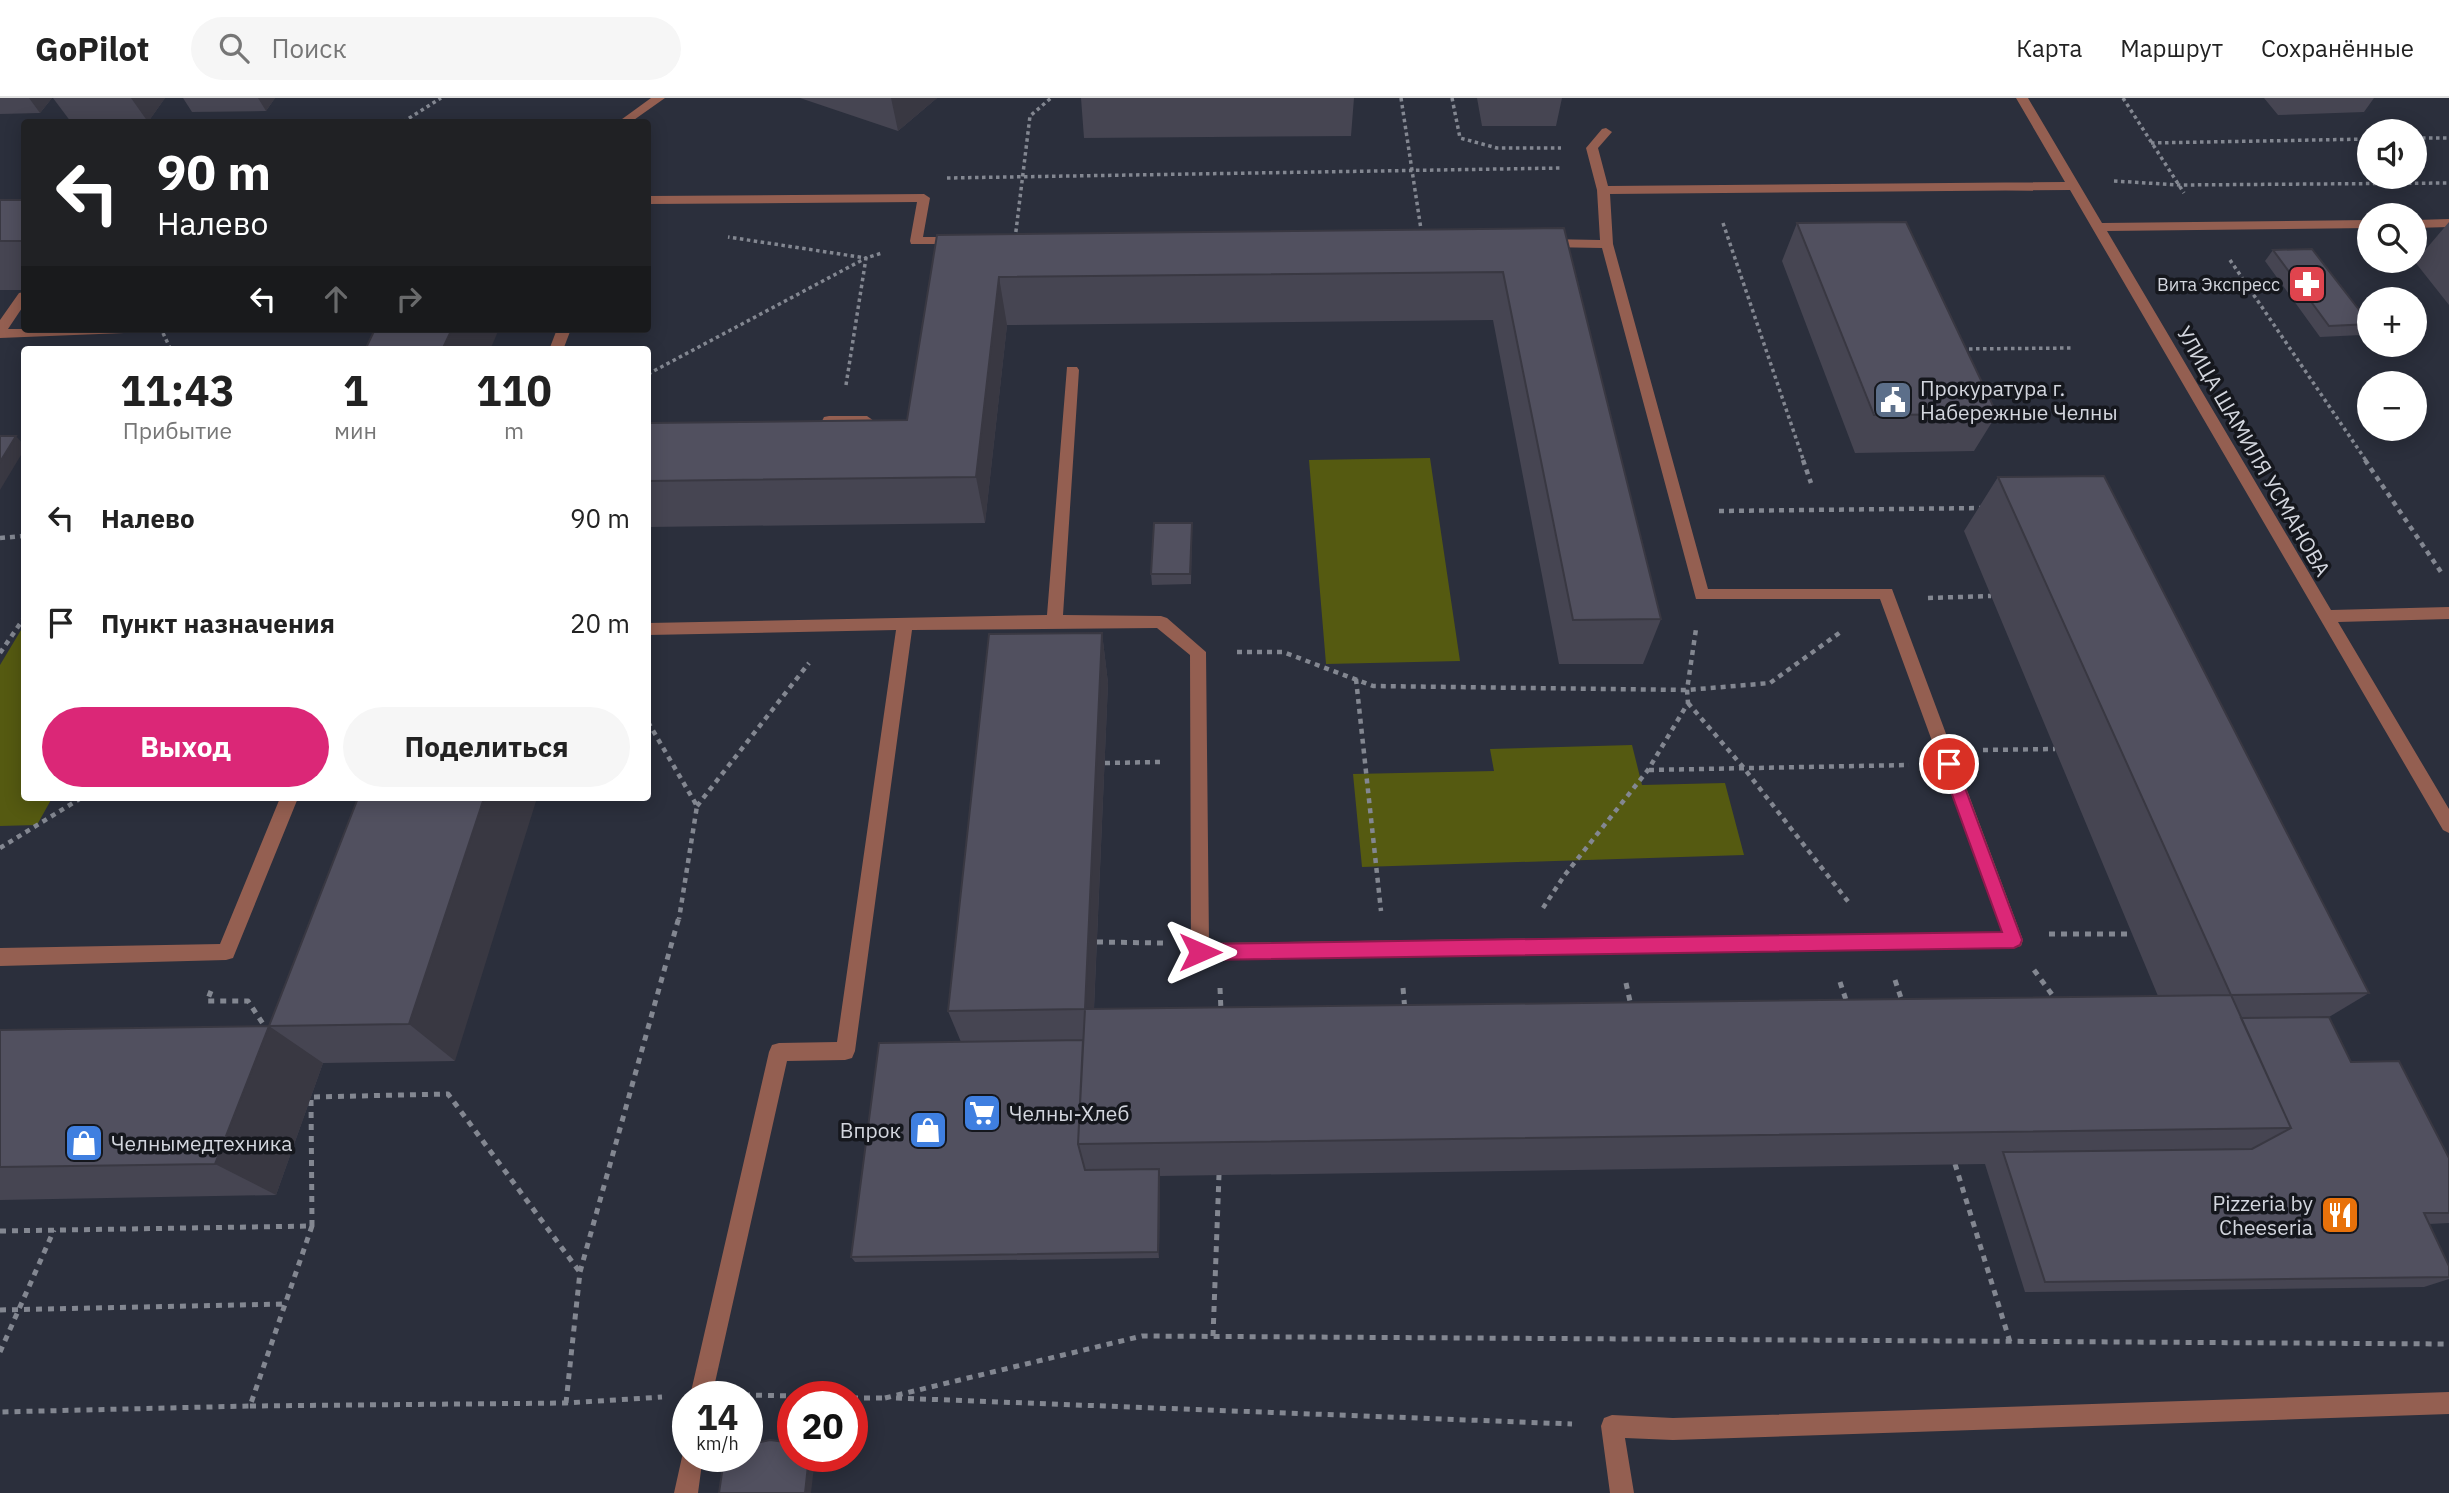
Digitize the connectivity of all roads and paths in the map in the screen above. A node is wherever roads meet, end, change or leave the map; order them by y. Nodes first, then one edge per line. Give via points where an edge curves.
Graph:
1 (441, 98) edge
2 (659, 98) edge
3 (1051, 98) edge
4 (1401, 98) edge
5 (1452, 98) edge
6 (2022, 98) edge
7 (2123, 98) edge
8 (409, 119) edge
9 (628, 119) edge
10 (1606, 132) dead end
11 (2427, 138) edge
12 (2449, 138) edge
13 (2357, 139) edge
14 (2151, 143) junction
15 (1592, 148) junction
16 (1597, 167) junction
17 (1412, 171) junction
18 (1023, 177) junction
19 (946, 178) dead end
20 (2108, 181) dead end
21 (2449, 183) edge
22 (2076, 186) junction
23 (2179, 186) junction
24 (1712, 189) junction
25 (1603, 190) junction
26 (651, 200) edge
27 (2449, 223) edge
28 (2357, 224) edge
29 (2427, 224) edge
30 (2207, 226) junction
31 (2100, 227) junction
32 (716, 235) dead end
33 (1015, 240) joint
34 (916, 241) junction
35 (1423, 242) edge
36 (1528, 243) edge
37 (1607, 244) junction
38 (866, 258) junction
39 (21, 300) edge
40 (21, 331) edge
41 (0, 332) edge
42 (2073, 348) dead end
43 (1956, 349) edge
44 (1072, 370) dead end
45 (651, 372) edge
46 (840, 421) junction
47 (867, 421) edge
48 (812, 422) edge
49 (1811, 483) dead end
50 (1985, 508) dead end
51 (1679, 512) junction
52 (21, 536) edge
53 (0, 538) edge
54 (2449, 585) edge
55 (1702, 595) junction
56 (1991, 596) dead end
57 (1888, 598) junction
58 (2449, 613) edge
59 (2325, 616) junction
60 (1055, 621) junction
61 (21, 622) edge
62 (905, 623) junction
63 (839, 625) junction
64 (651, 629) edge
65 (1198, 652) junction
66 (0, 653) edge
67 (1356, 679) junction
68 (1686, 690) junction
69 (1688, 703) junction
70 (651, 727) edge
71 (2055, 750) dead end
72 (1946, 757) junction
73 (1198, 761) junction
74 (1105, 763) dead end
75 (1743, 767) junction
76 (1648, 770) junction
77 (76, 801) edge
78 (288, 801) edge
79 (697, 806) junction
80 (2449, 825) edge
81 (0, 848) edge
82 (2132, 934) dead end
83 (2012, 937) junction
84 (1097, 942) dead end
85 (1829, 942) junction
86 (1880, 942) junction
87 (1199, 943) junction
88 (1619, 946) junction
89 (1517, 947) junction
90 (1392, 949) junction
91 (226, 952) junction
92 (1220, 952) junction
93 (0, 957) edge
94 (2058, 1003) edge
95 (1907, 1013) edge
96 (1632, 1014) edge
97 (1850, 1014) edge
98 (1405, 1016) edge
99 (1221, 1019) edge
100 (269, 1032) edge
101 (1955, 1164) edge
102 (1219, 1175) edge
103 (312, 1226) junction
104 (54, 1230) junction
105 (0, 1231) edge
106 (580, 1272) junction
107 (285, 1304) junction
108 (0, 1310) edge
109 (19, 1310) junction
110 (1213, 1336) junction
111 (2010, 1342) junction
112 (2449, 1344) edge
113 (0, 1352) edge
114 (704, 1381) edge
115 (868, 1398) edge
116 (885, 1398) junction
117 (538, 1402) dead end
118 (566, 1403) dead end
119 (2449, 1403) edge
120 (250, 1406) junction
121 (0, 1412) edge
122 (1612, 1426) junction
123 (689, 1472) edge
124 (686, 1493) edge
125 (1622, 1493) edge

1 - 8 path
2 - 9 street
3 - 18 path via 1030,116
4 - 17 path
5 - 15 path via 1460,138 1497,148
6 - 22 street, УЛИЦА ШАМИЛЯ УСМАНОВА
7 - 14 path
10 - 15 street
11 - 12 path
13 - 14 path
14 - 23 path
15 - 16 street
16 - 17 path
16 - 25 street
17 - 18 path
17 - 35 path
18 - 19 path
18 - 33 path
20 - 23 path
21 - 23 path
22 - 24 street
22 - 31 street, УЛИЦА ШАМИЛЯ УСМАНОВА
23 - 30 path
24 - 25 street
24 - 49 path
25 - 37 street
26 - 34 street via 924,198
27 - 29 street
28 - 30 street
30 - 31 street
30 - 54 path
31 - 59 street, УЛИЦА ШАМИЛЯ УСМАНОВА
32 - 38 path
33 - 34 street
34 - 38 path
36 - 37 street
37 - 51 street
38 - 45 path
38 - 46 path
39 - 41 street
40 - 41 street
42 - 43 path
44 - 60 street
46 - 47 street
46 - 48 street
50 - 51 path
51 - 55 street
52 - 53 path
55 - 57 street via 1886,593
55 - 68 path
56 - 57 path
57 - 68 path via 1770,682
57 - 72 street
58 - 59 street
59 - 80 street, УЛИЦА ШАМИЛЯ УСМАНОВА
60 - 62 street
60 - 65 street via 1161,622
61 - 66 path
62 - 63 street
62 - 114 street via 845,1051 779,1052
63 - 64 street
63 - 79 path
65 - 67 path via 1283,652
65 - 73 street
67 - 68 path via 1373,686
67 - 90 path
68 - 69 path
69 - 75 path
69 - 76 path
70 - 79 path
71 - 72 path
72 - 75 path
72 - 83 street
73 - 74 path
73 - 87 street
75 - 76 path
75 - 86 path
76 - 89 path via 1564,876
77 - 81 path
78 - 91 street
79 - 106 path via 678,925
82 - 83 path
83 - 86 street
83 - 94 path
84 - 87 path
85 - 86 street
85 - 88 street
85 - 97 path
86 - 95 path
87 - 92 street via 1200,952
88 - 89 street
88 - 96 path
89 - 90 street
90 - 92 street
90 - 98 path
91 - 93 street
91 - 100 path via 207,1001 248,1001
92 - 99 path
101 - 111 path
102 - 110 path
103 - 104 path
103 - 106 path via 311,1097 447,1094
103 - 107 path
104 - 105 path
104 - 109 path
106 - 118 path
107 - 109 path
107 - 120 path
108 - 109 path
109 - 113 path
110 - 111 path
110 - 116 path via 1142,1336
111 - 112 path
115 - 116 path
116 - 122 path
117 - 120 path
119 - 122 street via 1673,1429
120 - 121 path
122 - 125 street
123 - 124 street

